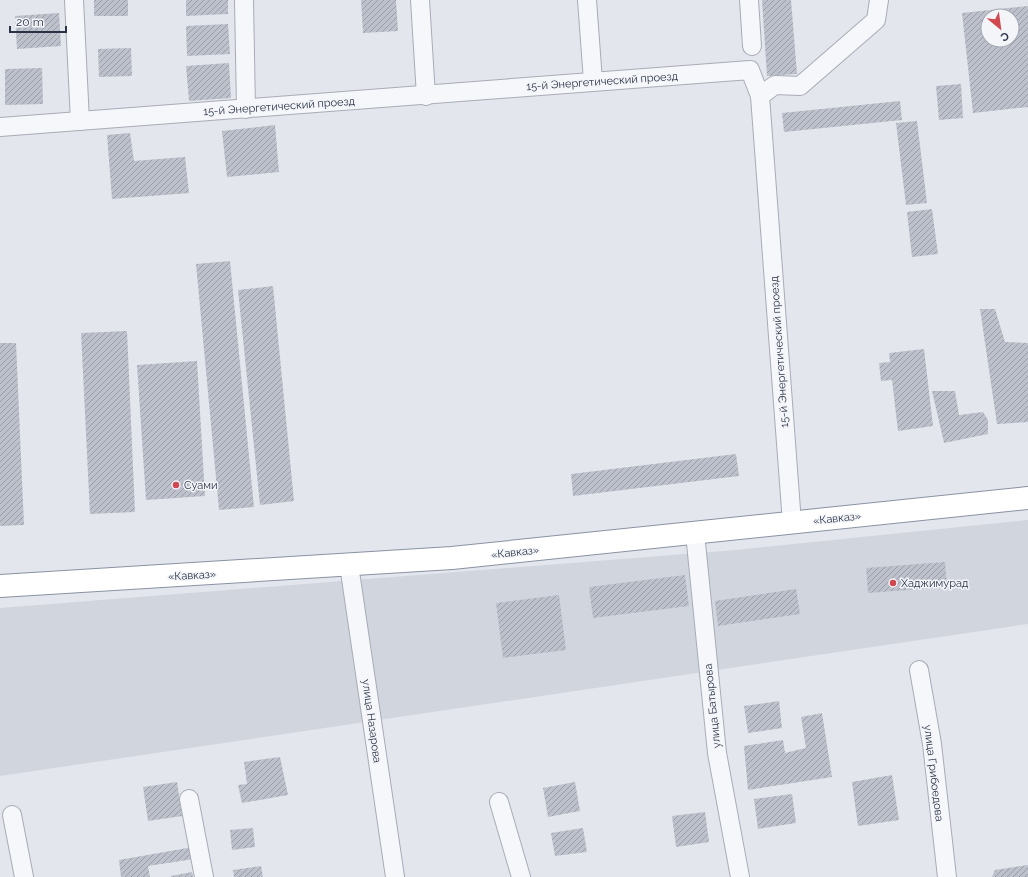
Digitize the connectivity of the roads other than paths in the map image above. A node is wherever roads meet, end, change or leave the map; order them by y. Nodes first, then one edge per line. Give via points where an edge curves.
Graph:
1 (74, 0) edge
2 (244, 0) edge
3 (420, 0) edge
4 (587, 0) edge
5 (749, 0) edge
6 (879, 0) edge
7 (752, 46) dead end
8 (593, 81) junction
9 (426, 96) junction
10 (760, 96) junction
11 (246, 109) junction
12 (80, 121) junction
13 (0, 126) edge
14 (1028, 498) edge
15 (792, 523) junction
16 (695, 534) junction
17 (349, 565) junction
18 (0, 586) edge
19 (919, 670) dead end
20 (189, 799) dead end
21 (499, 802) dead end
22 (12, 815) dead end
23 (24, 877) edge
24 (204, 877) edge
25 (395, 877) edge
26 (521, 877) edge
27 (740, 877) edge
28 (947, 877) edge

1 - 12 street
2 - 11 street
3 - 9 street
4 - 8 street
5 - 7 street
6 - 10 street via 876,20 800,86 775,85
8 - 9 street, 15-й Энергетический проезд
8 - 10 street, 15-й Энергетический проезд via 750,70
9 - 11 street, 15-й Энергетический проезд
10 - 15 street, 15-й Энергетический проезд
11 - 12 street, 15-й Энергетический проезд
12 - 13 street, 15-й Энергетический проезд
14 - 15 highway, «Кавказ»
15 - 16 highway, «Кавказ»
16 - 17 highway, «Кавказ» via 452,558
16 - 27 street, улица Батырова via 717,754
17 - 18 highway, «Кавказ»
17 - 25 street, улица Назарова
19 - 28 street, улица Грибоедова via 932,744
20 - 24 street
21 - 26 street
22 - 23 street

